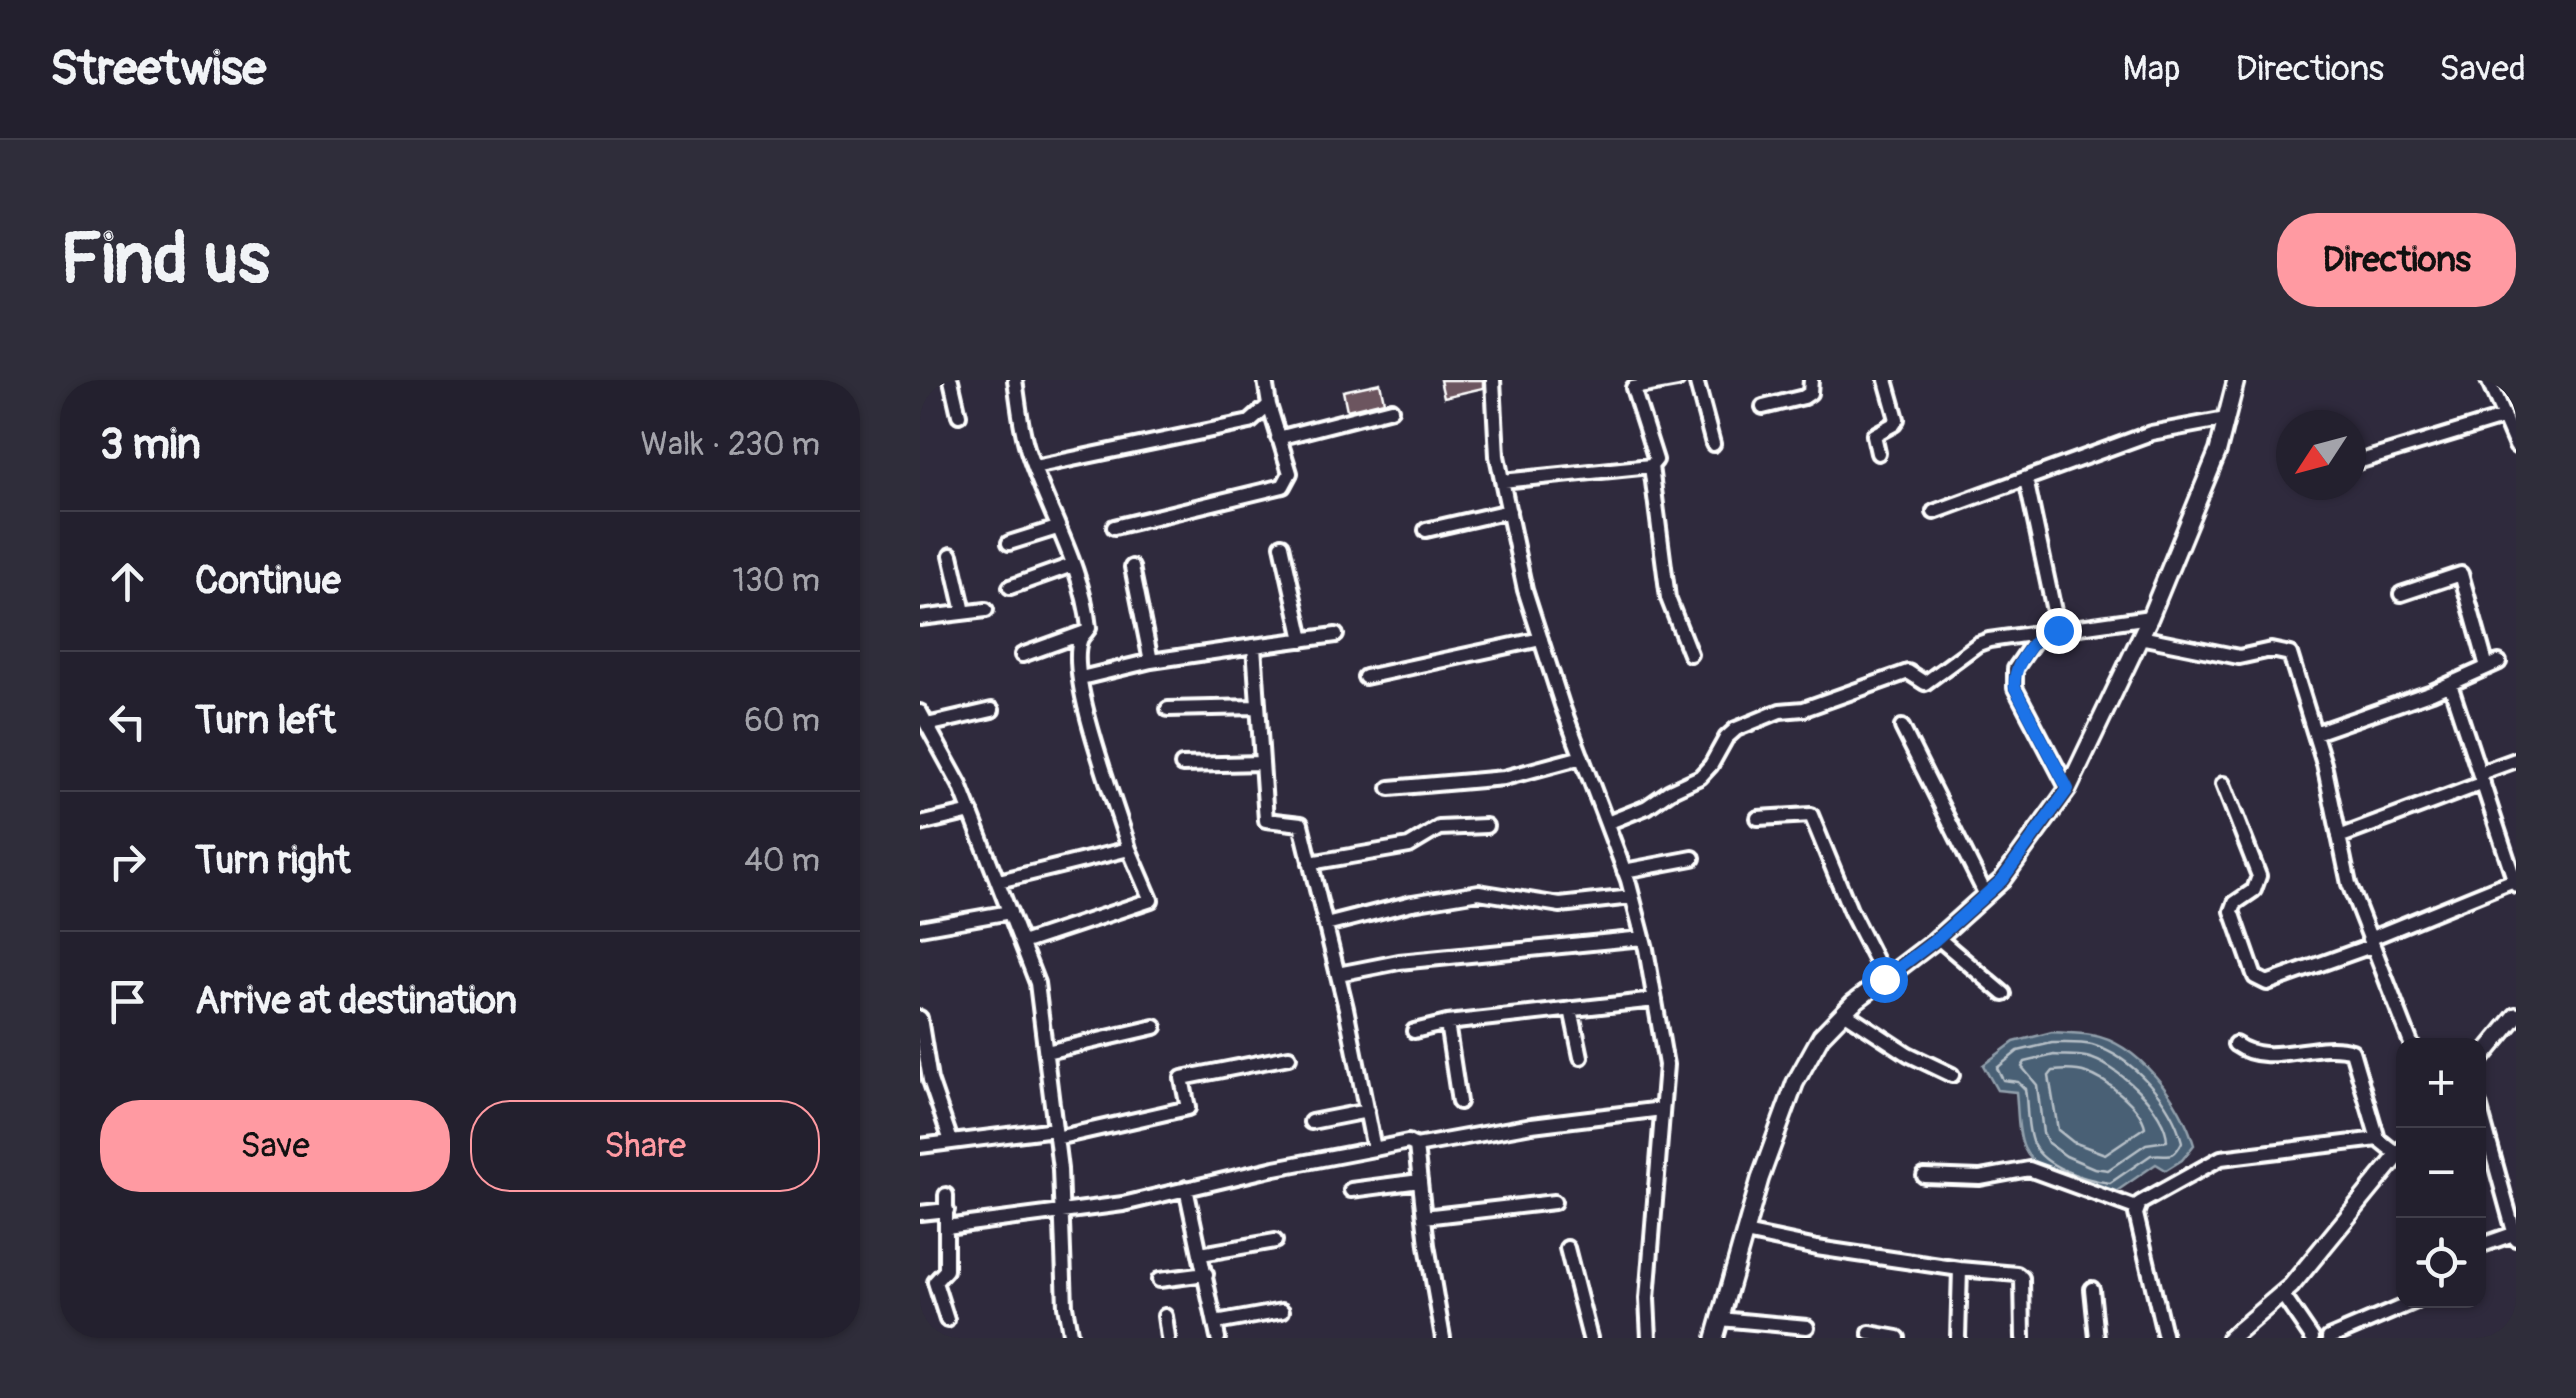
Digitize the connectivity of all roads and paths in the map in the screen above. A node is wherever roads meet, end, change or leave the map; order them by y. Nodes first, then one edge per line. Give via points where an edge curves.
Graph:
1 (951, 380) edge
2 (1015, 380) edge
3 (1265, 380) edge
4 (1493, 380) edge
5 (1677, 380) edge
6 (1696, 380) edge
7 (1811, 380) edge
8 (1886, 380) edge
9 (2236, 380) edge
10 (2488, 380) edge
11 (1269, 405) junction
12 (1763, 407) dead end
13 (1391, 409) dead end
14 (959, 415) dead end
15 (2502, 418) junction
16 (2226, 420) junction
17 (1278, 438) junction
18 (1713, 444) dead end
19 (2516, 446) edge
20 (1878, 453) dead end
21 (2366, 459) edge
22 (1651, 466) junction
23 (1034, 468) junction
24 (2026, 479) junction
25 (1502, 480) junction
26 (1509, 512) junction
27 (1934, 512) dead end
28 (1114, 527) dead end
29 (1058, 528) junction
30 (1426, 530) dead end
31 (1009, 544) dead end
32 (1282, 545) dead end
33 (951, 554) dead end
34 (1072, 565) junction
35 (1132, 567) dead end
36 (1010, 587) dead end
37 (2400, 594) dead end
38 (986, 610) dead end
39 (964, 612) junction
40 (2150, 617) junction
41 (920, 618) edge
42 (2058, 630) junction
43 (1086, 632) junction
44 (2040, 634) junction
45 (1336, 635) dead end
46 (2140, 636) junction
47 (1303, 640) junction
48 (1541, 640) junction
49 (1254, 646) junction
50 (1690, 654) dead end
51 (1022, 655) dead end
52 (1151, 661) junction
53 (1365, 677) dead end
54 (1082, 678) junction
55 (2450, 684) junction
56 (1256, 706) junction
57 (1168, 709) dead end
58 (992, 710) dead end
59 (924, 719) edge
60 (1902, 728) dead end
61 (2315, 733) junction
62 (1582, 758) junction
63 (2516, 760) edge
64 (1261, 763) junction
65 (1182, 766) dead end
66 (2481, 778) junction
67 (2224, 784) dead end
68 (1390, 788) dead end
69 (2068, 789) junction
70 (971, 812) junction
71 (1758, 818) dead end
72 (1606, 823) junction
73 (920, 824) edge
74 (1486, 826) dead end
75 (2339, 837) junction
76 (1129, 849) junction
77 (1693, 858) dead end
78 (1310, 863) junction
79 (1624, 871) junction
80 (998, 880) junction
81 (2515, 883) edge
82 (1986, 895) junction
83 (1632, 897) junction
84 (1010, 912) junction
85 (1326, 925) junction
86 (920, 928) edge
87 (1642, 938) junction
88 (1938, 938) junction
89 (2370, 942) junction
90 (1022, 943) junction
91 (1338, 974) junction
92 (1884, 979) junction
93 (2004, 994) dead end
94 (1654, 1000) junction
95 (1571, 1009) junction
96 (1844, 1012) junction
97 (2516, 1016) edge
98 (920, 1018) edge
99 (1447, 1023) junction
100 (1156, 1027) dead end
101 (1414, 1031) dead end
102 (2409, 1038) edge
103 (2235, 1044) dead end
104 (1046, 1052) junction
105 (2486, 1052) edge
106 (1289, 1057) dead end
107 (1580, 1057) dead end
108 (1952, 1075) dead end
109 (925, 1080) edge
110 (1459, 1102) dead end
111 (1662, 1109) junction
112 (1366, 1111) junction
113 (1311, 1122) dead end
114 (2485, 1128) edge
115 (1056, 1134) junction
116 (2378, 1138) junction
117 (952, 1141) junction
118 (920, 1146) edge
119 (1416, 1146) junction
120 (1374, 1149) junction
121 (2396, 1149) edge
122 (2396, 1158) edge
123 (1924, 1176) dead end
124 (1420, 1181) junction
125 (1186, 1188) junction
126 (1351, 1190) dead end
127 (946, 1194) dead end
128 (1554, 1202) dead end
129 (2136, 1208) junction
130 (946, 1210) junction
131 (920, 1212) edge
132 (1061, 1213) junction
133 (1424, 1217) junction
134 (946, 1227) junction
135 (1745, 1233) junction
136 (2515, 1235) edge
137 (1275, 1241) dead end
138 (2486, 1244) edge
139 (1567, 1248) dead end
140 (1201, 1254) junction
141 (1960, 1269) junction
142 (1206, 1274) junction
143 (1160, 1280) dead end
144 (936, 1282) junction
145 (920, 1284) edge
146 (2092, 1289) dead end
147 (2282, 1294) junction
148 (2397, 1308) edge
149 (1282, 1311) dead end
150 (1165, 1316) dead end
151 (1720, 1319) junction
152 (947, 1320) dead end
153 (1216, 1323) junction
154 (1807, 1327) dead end
155 (1870, 1333) dead end
156 (2240, 1334) edge
157 (1071, 1338) edge
158 (1168, 1338) edge
159 (1218, 1338) edge
160 (1443, 1338) edge
161 (1590, 1338) edge
162 (1650, 1338) edge
163 (1715, 1338) edge
164 (1898, 1338) edge
165 (1958, 1338) edge
166 (2023, 1338) edge
167 (2097, 1338) edge
168 (2165, 1338) edge
169 (2312, 1338) edge
170 (2328, 1338) edge

1 - 14 street
2 - 23 street
3 - 11 street
4 - 25 street
5 - 22 street via 1632,388 1656,460
6 - 18 street
7 - 12 street via 1804,397
8 - 20 street via 1897,419 1874,434
9 - 16 street
10 - 15 street
11 - 17 street
11 - 23 street via 1250,422
13 - 17 street
15 - 19 street
15 - 21 street
16 - 24 street via 2151,433
16 - 40 street
17 - 28 street via 1290,473 1282,486
22 - 25 street
22 - 50 street via 1668,598
23 - 29 street
24 - 27 street
24 - 42 street
25 - 26 street
26 - 30 street
26 - 48 street
29 - 31 street
29 - 34 street
32 - 47 street
33 - 39 street
34 - 36 street
34 - 43 street
35 - 52 street
37 - 55 street via 2461,574 2493,665
38 - 39 street
39 - 41 street
40 - 42 street
40 - 46 street
42 - 44 street
43 - 51 street
43 - 54 street via 1078,652
44 - 69 street via 2016,670 2015,688
44 - 72 street via 1978,644 1925,683 1908,672 1736,728 1700,777
45 - 47 street
46 - 61 street via 2239,657 2283,650 2294,663
46 - 69 street
47 - 49 street
48 - 53 street
48 - 62 street
49 - 52 street
49 - 56 street
52 - 54 street
54 - 76 street via 1093,741
55 - 61 street
55 - 66 street
56 - 57 street
56 - 64 street
58 - 59 street
59 - 70 street
60 - 82 street
61 - 75 street
62 - 68 street via 1504,778
62 - 72 street
63 - 66 street
64 - 65 street
64 - 78 street via 1266,820 1301,824
66 - 75 street
66 - 81 street
67 - 89 street via 2259,876 2232,911 2255,977 2266,983
69 - 82 street
70 - 73 street
70 - 80 street
71 - 92 street via 1811,815
72 - 79 street
74 - 78 street via 1439,828 1409,846
75 - 89 street
76 - 80 street
76 - 90 street via 1151,900
77 - 79 street
78 - 85 street
79 - 83 street
80 - 84 street
81 - 89 street
82 - 88 street
83 - 85 street via 1560,906 1479,892
83 - 87 street
84 - 86 street
84 - 90 street
85 - 91 street
87 - 91 street
87 - 94 street
88 - 92 street
88 - 93 street
89 - 102 street
90 - 104 street via 1037,983
91 - 112 street
92 - 96 street
94 - 95 street
94 - 111 street via 1666,1065
95 - 99 street
95 - 107 street
96 - 108 street
96 - 135 street via 1821,1036 1795,1083
97 - 105 street
98 - 109 street
99 - 101 street
99 - 110 street
100 - 104 street
103 - 116 street via 2260,1056 2352,1051
104 - 115 street
106 - 115 street via 1182,1078 1188,1108
109 - 117 street
111 - 119 street
111 - 162 street via 1647,1299
112 - 113 street
112 - 120 street
114 - 136 street
115 - 117 street
115 - 132 street
116 - 121 street
116 - 129 street via 2221,1158
117 - 118 street
119 - 120 street
119 - 124 street
120 - 125 street
122 - 147 street
123 - 129 street via 1980,1178 2029,1169
124 - 126 street
124 - 133 street
125 - 132 street
125 - 140 street
127 - 130 street
128 - 133 street
129 - 168 street
130 - 131 street
130 - 134 street
132 - 134 street
132 - 157 street
133 - 160 street
134 - 144 street via 946,1270
135 - 141 street
135 - 151 street
136 - 138 street
137 - 140 street
139 - 161 street
140 - 142 street
141 - 165 street
141 - 166 street via 2022,1278
142 - 143 street
142 - 153 street
144 - 145 street
144 - 152 street
146 - 167 street
147 - 156 street
147 - 169 street
148 - 170 street
149 - 153 street
150 - 158 street
151 - 154 street
151 - 163 street
153 - 159 street
155 - 164 street

